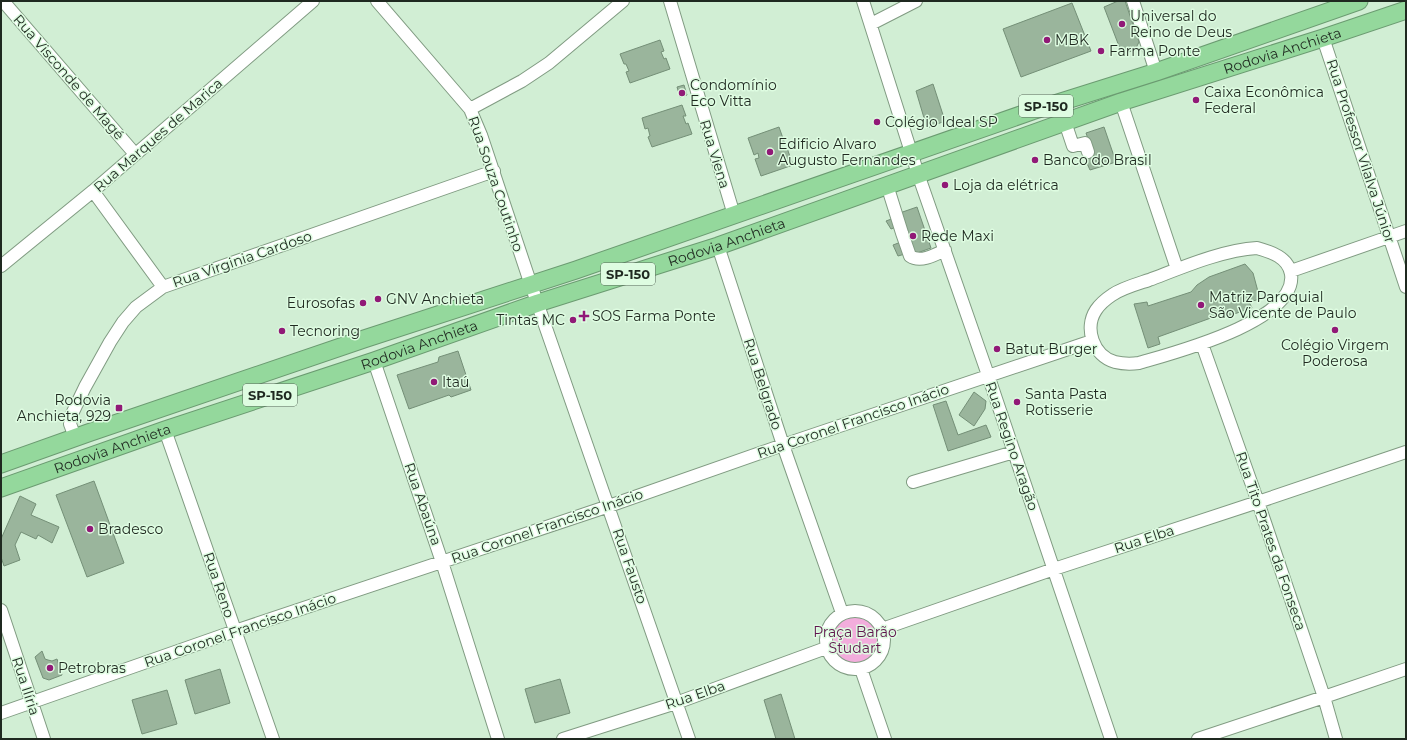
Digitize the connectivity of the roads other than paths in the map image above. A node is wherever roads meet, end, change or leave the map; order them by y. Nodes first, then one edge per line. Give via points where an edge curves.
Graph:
1 (3, 1) edge
2 (314, 1) edge
3 (377, 1) edge
4 (623, 1) edge
5 (670, 1) edge
6 (863, 1) edge
7 (916, 1) edge
8 (1133, 1) edge
9 (1359, 1) edge
10 (1406, 10) edge
11 (871, 24) junction
12 (1324, 38) junction
13 (1156, 72) junction
14 (1121, 102) junction
15 (470, 109) junction
16 (1065, 122) junction
17 (1088, 152) dead end
18 (135, 154) junction
19 (911, 154) junction
20 (494, 171) junction
21 (918, 174) junction
22 (888, 185) junction
23 (93, 191) junction
24 (734, 215) junction
25 (1406, 231) edge
26 (1389, 236) junction
27 (718, 246) junction
28 (945, 250) junction
29 (1, 266) edge
30 (1177, 269) junction
31 (1290, 271) junction
32 (531, 285) junction
33 (163, 287) junction
34 (1406, 287) edge
35 (538, 303) junction
36 (1092, 340) junction
37 (1202, 344) junction
38 (374, 361) junction
39 (988, 375) junction
40 (166, 430) junction
41 (75, 437) junction
42 (783, 445) junction
43 (1014, 452) junction
44 (1406, 452) edge
45 (1, 464) edge
46 (913, 482) dead end
47 (1, 488) edge
48 (1258, 502) junction
49 (609, 506) junction
50 (442, 562) junction
51 (1054, 569) junction
52 (1, 610) edge
53 (842, 613) junction
54 (882, 629) junction
55 (235, 632) junction
56 (826, 648) junction
57 (861, 669) junction
58 (1406, 669) edge
59 (1324, 698) junction
60 (31, 702) junction
61 (676, 702) junction
62 (1, 713) edge
63 (44, 739) edge
64 (273, 739) edge
65 (498, 739) edge
66 (563, 739) edge
67 (689, 739) edge
68 (885, 739) edge
69 (1111, 739) edge
70 (1198, 739) edge
71 (1336, 739) edge

1 - 18 street, Rua Visconde de Magé
2 - 18 street, Rua Marques de Marica
3 - 15 street, Rua Souza Coutinho
4 - 15 street via 549,63
5 - 24 street, Rua Viena
6 - 11 street, Rua Regino Aragão
7 - 11 street
8 - 13 street
9 - 13 highway, Rodovia Anchieta / SP-150
10 - 12 highway, Rodovia Anchieta / SP-150
11 - 19 street, Rua Regino Aragão
12 - 14 highway, Rodovia Anchieta / SP-150
12 - 26 street, Rua Professor Vilalva Júnior
13 - 19 highway, Rodovia Anchieta / SP-150 via 1032,111
14 - 16 highway, Rodovia Anchieta / SP-150
14 - 30 street
15 - 20 street, Rua Souza Coutinho
16 - 17 street via 1073,146 1085,142
16 - 21 highway, Rodovia Anchieta / SP-150
18 - 23 street, Rua Marques de Marica
19 - 21 street, Rua Regino Aragão
19 - 24 highway, Rodovia Anchieta / SP-150
20 - 32 street, Rua Souza Coutinho
20 - 33 street, Rua Virginia Cardoso
21 - 22 highway, Rodovia Anchieta / SP-150
21 - 28 street, Rua Regino Aragão
22 - 27 highway, Rodovia Anchieta / SP-150
22 - 28 street via 910,256 921,259
23 - 29 street, Rua Marques de Marica
23 - 33 street
24 - 32 highway, Rodovia Anchieta / SP-150
25 - 26 street
26 - 31 street
26 - 34 street, Rua Professor Vilalva Júnior
27 - 35 highway, Rodovia Anchieta / SP-150
27 - 42 street, Rua Belgrado
28 - 39 street, Rua Regino Aragão
30 - 31 street via 1221,255 1257,248 1277,254
30 - 36 street via 1113,294 1102,303 1092,321
31 - 37 street via 1291,286 1278,303 1244,326
32 - 35 street, Rua Souza Coutinho
32 - 41 highway, Rodovia Anchieta / SP-150
33 - 41 street, Rua Virginia Cardoso via 136,307 123,322 107,349 72,414 70,424
35 - 38 highway, Rodovia Anchieta / SP-150
35 - 49 street, Rua Fausto
36 - 37 street via 1103,356 1113,362 1125,364 1139,363
36 - 39 street, Rua Coronel Francisco Inácio
37 - 48 street, Rua Tito Prates da Fonseca
38 - 40 highway, Rodovia Anchieta / SP-150
38 - 50 street, Rua Abaúna
39 - 42 street, Rua Coronel Francisco Inácio
39 - 43 street, Rua Regino Aragão
40 - 47 highway, Rodovia Anchieta / SP-150
40 - 55 street, Rua Reno
41 - 45 highway, Rodovia Anchieta / SP-150
42 - 49 street, Rua Coronel Francisco Inácio
42 - 53 street, Rua Belgrado
43 - 46 street
43 - 51 street, Rua Regino Aragão
44 - 48 street, Rua Elba
48 - 51 street, Rua Elba
48 - 59 street, Rua Tito Prates da Fonseca
49 - 50 street, Rua Coronel Francisco Inácio
49 - 61 street, Rua Fausto
50 - 55 street, Rua Coronel Francisco Inácio
50 - 65 street, Rua Abaúna
51 - 54 street, Rua Elba
51 - 69 street, Rua Regino Aragão
52 - 60 street, Rua Ilíria
53 - 54 street via 849,610 866,612 873,616
53 - 56 street via 835,618 826,632
54 - 57 street via 883,649 871,665
55 - 60 street, Rua Coronel Francisco Inácio
55 - 64 street, Rua Reno
56 - 57 street via 836,663 844,667
56 - 61 street, Rua Elba
57 - 68 street
58 - 59 street
59 - 70 street
59 - 71 street, Rua Tito Prates da Fonseca
60 - 62 street, Rua Coronel Francisco Inácio
60 - 63 street, Rua Ilíria
61 - 66 street, Rua Elba
61 - 67 street, Rua Fausto

